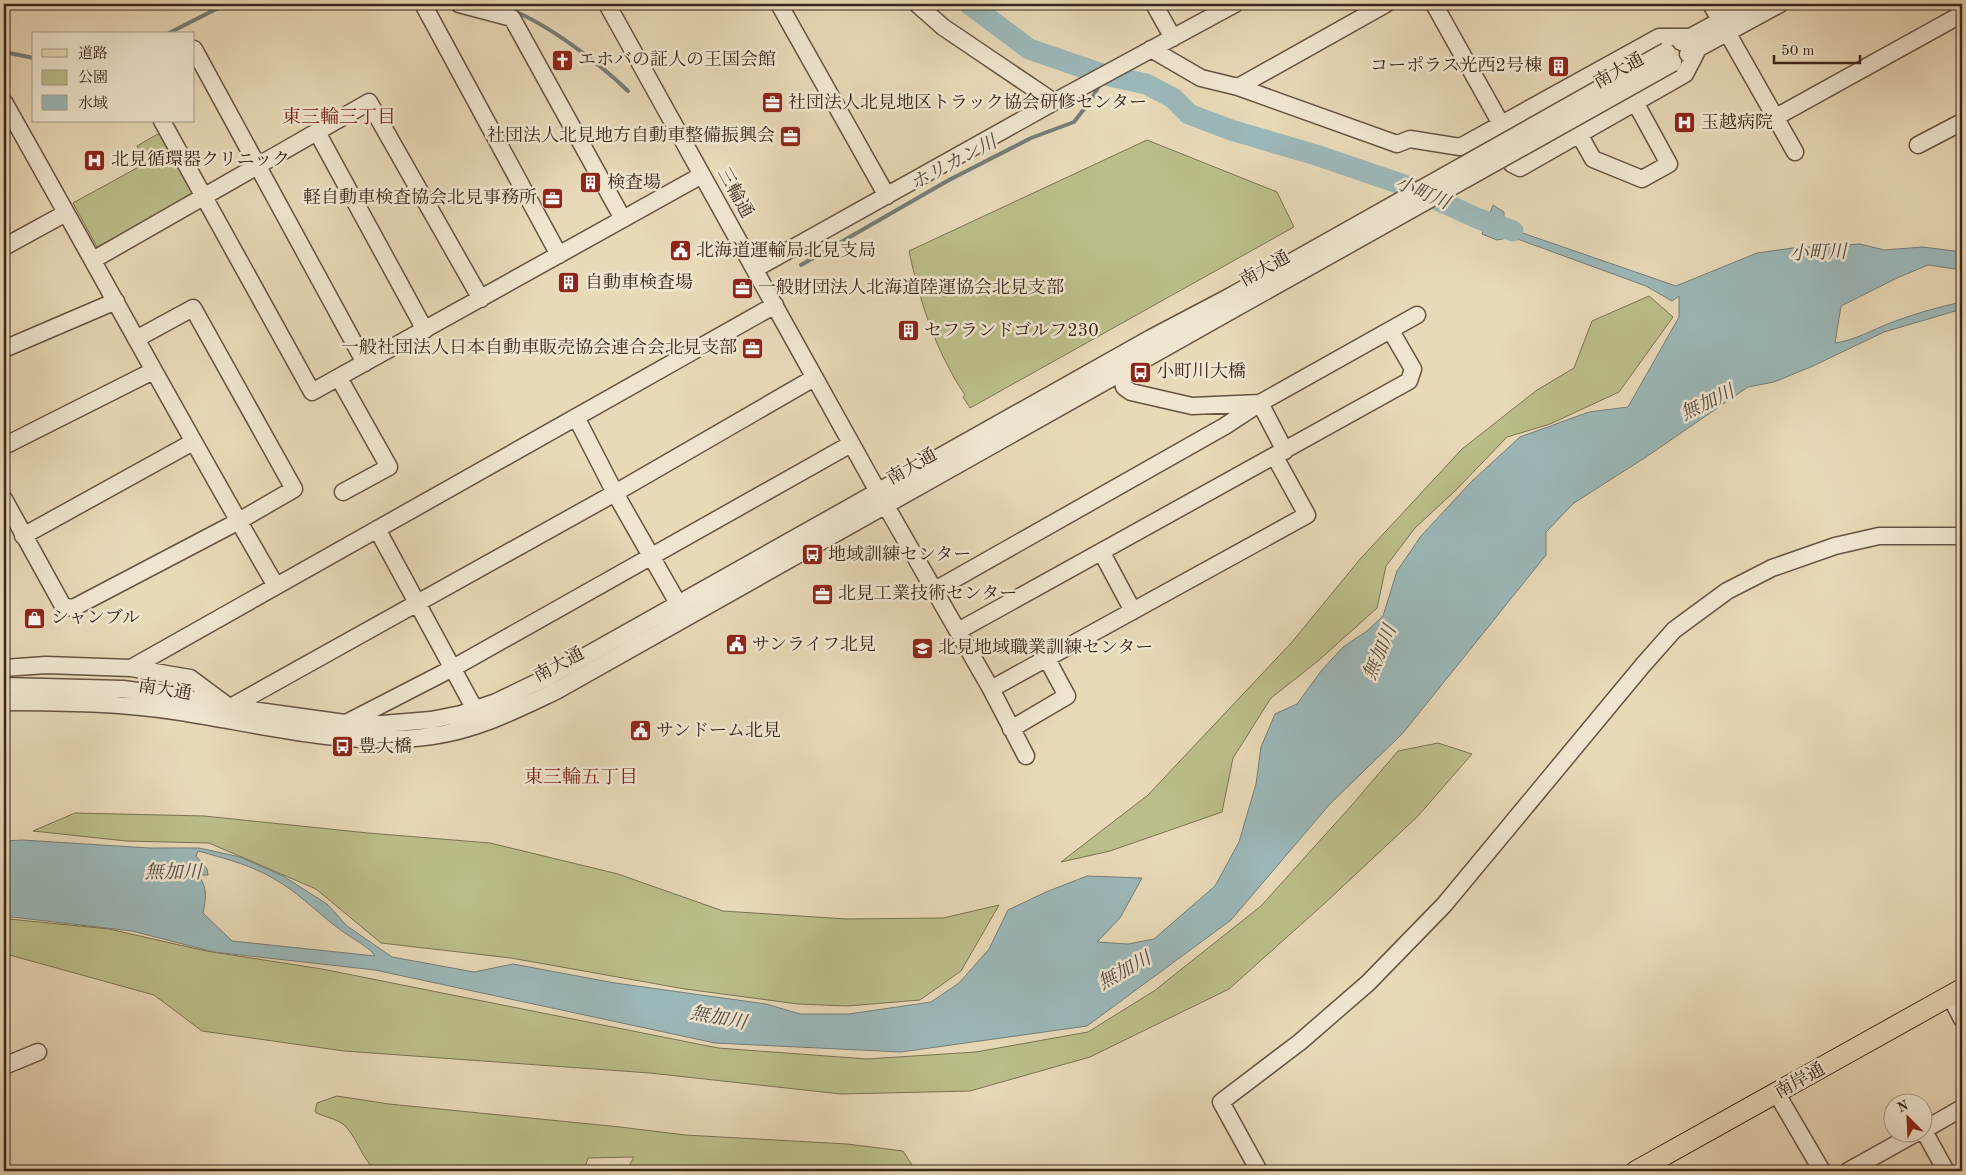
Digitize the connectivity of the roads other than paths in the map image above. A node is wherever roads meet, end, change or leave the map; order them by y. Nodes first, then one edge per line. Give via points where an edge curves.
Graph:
1 (423, 4) edge
2 (460, 4) edge
3 (608, 4) edge
4 (779, 4) edge
5 (917, 4) edge
6 (1154, 4) edge
7 (1235, 4) edge
8 (1434, 4) edge
9 (1710, 4) edge
10 (1750, 4) edge
11 (1780, 4) edge
12 (1380, 5) edge
13 (1962, 14) edge
14 (1723, 27) junction
15 (1173, 38) junction
16 (1694, 43) junction
17 (195, 51) edge
18 (1146, 52) junction
19 (1238, 87) junction
20 (1060, 98) junction
21 (4, 102) edge
22 (1636, 102) junction
23 (1776, 117) junction
24 (163, 122) edge
25 (1962, 122) edge
26 (1497, 127) junction
27 (317, 132) junction
28 (1579, 134) junction
29 (1918, 145) dead end
30 (1795, 152) dead end
31 (258, 165) junction
32 (702, 175) junction
33 (204, 196) junction
34 (887, 196) junction
35 (66, 213) junction
36 (623, 219) junction
37 (4, 247) edge
38 (559, 255) junction
39 (93, 260) junction
40 (755, 270) junction
41 (481, 299) junction
42 (116, 301) junction
43 (775, 305) junction
44 (1417, 315) dead end
45 (425, 330) junction
46 (1390, 331) junction
47 (136, 339) junction
48 (4, 349) edge
49 (365, 363) junction
50 (1118, 365) junction
51 (153, 371) junction
52 (339, 378) junction
53 (814, 378) junction
54 (1260, 403) junction
55 (576, 417) junction
56 (193, 442) junction
57 (852, 444) junction
58 (4, 446) edge
59 (1280, 454) junction
60 (342, 492) dead end
61 (615, 493) junction
62 (4, 499) edge
63 (882, 499) junction
64 (239, 521) junction
65 (377, 529) junction
66 (23, 536) junction
67 (1962, 536) edge
68 (1102, 553) junction
69 (652, 557) junction
70 (276, 586) junction
71 (935, 590) junction
72 (417, 604) junction
73 (682, 611) junction
74 (1133, 611) junction
75 (958, 631) junction
76 (1047, 659) junction
77 (4, 668) edge
78 (131, 668) junction
79 (452, 668) junction
80 (4, 686) edge
81 (991, 689) junction
82 (4, 702) edge
83 (225, 713) junction
84 (479, 717) junction
85 (345, 723) junction
86 (1012, 729) junction
87 (1026, 756) dead end
88 (1956, 993) edge
89 (1962, 1019) edge
90 (38, 1052) dead end
91 (4, 1066) edge
92 (1777, 1094) junction
93 (1962, 1108) edge
94 (1934, 1125) edge
95 (1900, 1142) edge
96 (1930, 1142) edge
97 (1259, 1171) edge
98 (1636, 1171) edge
99 (1822, 1171) edge
100 (1848, 1171) edge
101 (1946, 1171) edge

1 - 38 street
2 - 36 street via 512,18
3 - 32 street, 三輪通
4 - 34 street
5 - 20 street via 943,27
6 - 15 street
7 - 15 street
8 - 26 street
9 - 14 street
10 - 14 street, 南大通
11 - 14 street, 南大通
12 - 19 street
13 - 23 street
14 - 16 street, 南大通
14 - 23 street
15 - 18 street
16 - 22 street via 1685,74
16 - 26 street via 1659,37
16 - 50 street, 南大通, bridge
17 - 31 street
18 - 19 street via 1202,78
18 - 20 street
19 - 26 street via 1397,144 1410,139 1460,147
20 - 34 street
21 - 35 street
22 - 28 street
22 - 28 street via 1669,164 1642,179 1592,159
23 - 30 street
24 - 33 street
25 - 29 street
26 - 28 street via 1512,164 1520,168
27 - 31 street
27 - 41 street via 369,102
27 - 45 street
31 - 33 street
31 - 49 street
32 - 36 street
32 - 40 street, 三輪通
33 - 39 street
33 - 52 street via 312,392
34 - 40 street
35 - 37 street
35 - 39 street
36 - 38 street
38 - 41 street
39 - 42 street
40 - 43 street, 三輪通
41 - 45 street
42 - 47 street
42 - 48 street
43 - 53 street, 三輪通
43 - 55 street
44 - 46 street
45 - 49 street
46 - 54 street
46 - 59 street via 1413,369 1409,381
47 - 51 street
47 - 64 street via 192,308 294,489
49 - 52 street
50 - 54 street via 1124,387 1131,392 1192,406
50 - 63 street, 南大通
51 - 56 street
51 - 58 street
52 - 60 street via 388,466
53 - 57 street, 三輪通
53 - 61 street
54 - 59 street
54 - 71 street
55 - 61 street
55 - 65 street
56 - 64 street
56 - 66 street
57 - 63 street, 三輪通
57 - 69 street
59 - 68 street
59 - 74 street via 1307,515
61 - 69 street
61 - 72 street
62 - 66 street
63 - 71 street, 三輪通
63 - 73 street, 南大通
64 - 66 street via 72,608 63,606
64 - 70 street
65 - 70 street
65 - 72 street
67 - 97 street via 1879,536 1835,546 1772,568 1727,591 1674,630 1444,905 1368,983 1300,1042 1221,1102
68 - 74 street
68 - 75 street
69 - 73 street
69 - 79 street
70 - 78 street
71 - 75 street, 三輪通
72 - 79 street
72 - 83 street
73 - 84 street, 南大通 via 496,702
74 - 76 street
75 - 81 street, 三輪通
76 - 81 street
76 - 86 street via 1067,696
77 - 78 street via 46,665
78 - 83 street via 190,678
79 - 84 street
79 - 85 street
80 - 83 street, 南大通 via 123,689 181,697
81 - 86 street, 三輪通
82 - 83 street, 南大通 via 123,704
83 - 84 street, 南大通 via 343,738 383,740 434,736
83 - 85 street, 南大通
84 - 85 street, 南大通 via 404,724
86 - 87 street, 三輪通
88 - 89 street
88 - 92 main road, 南岸通
90 - 91 street
92 - 98 main road, 南岸通
92 - 99 street
93 - 94 street
95 - 100 street
96 - 101 street

